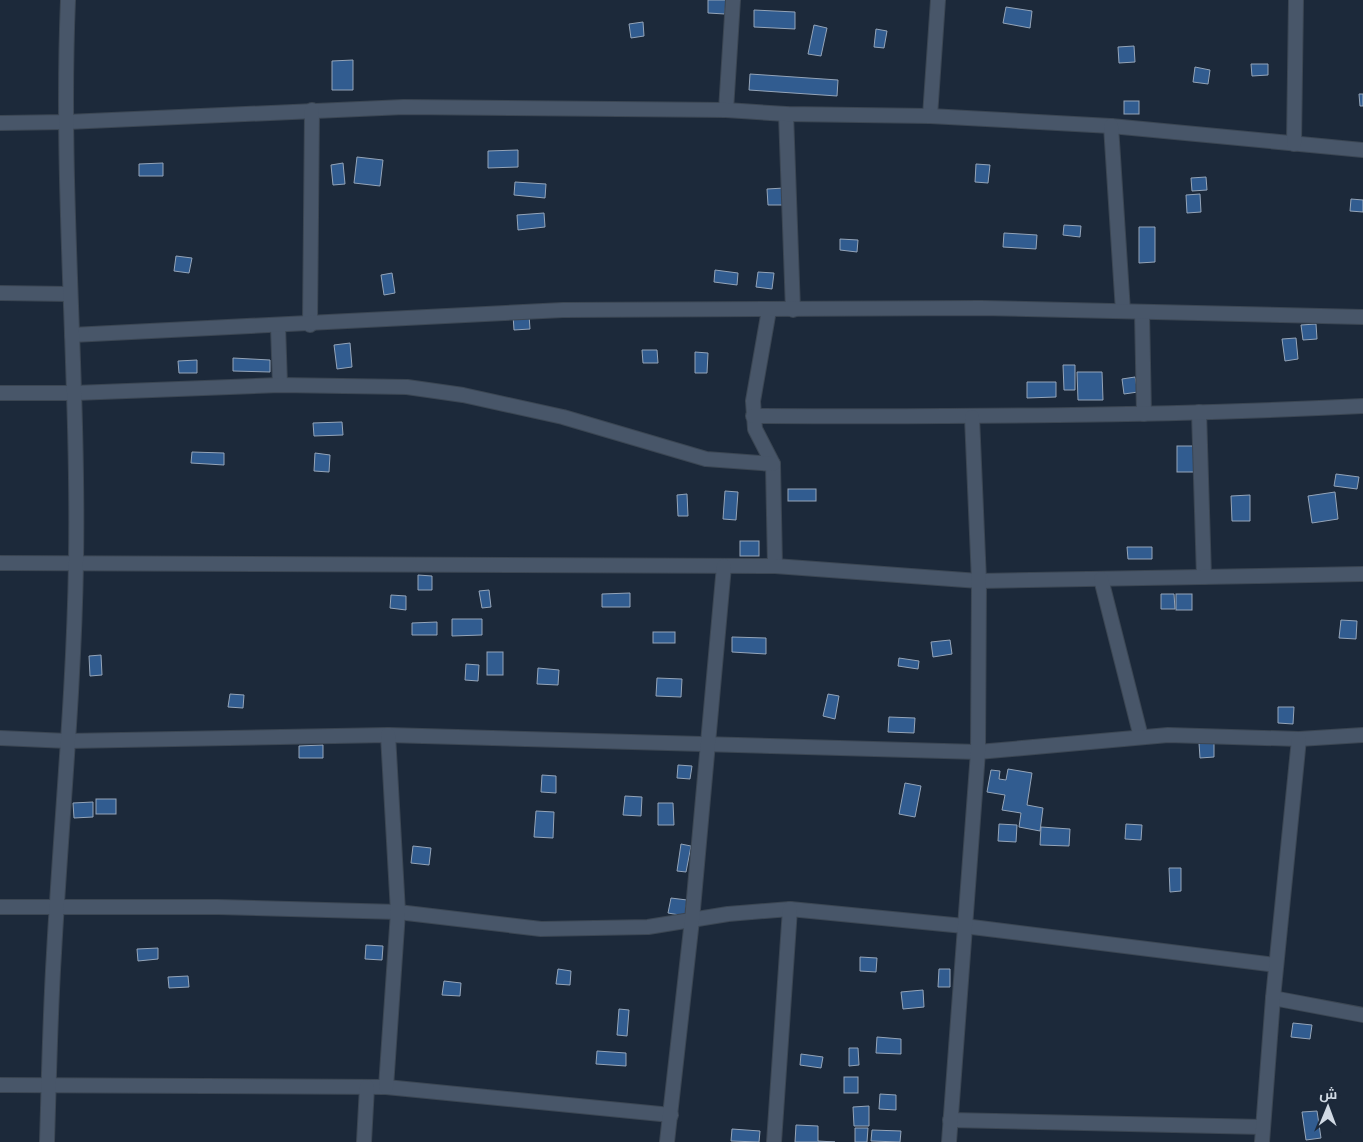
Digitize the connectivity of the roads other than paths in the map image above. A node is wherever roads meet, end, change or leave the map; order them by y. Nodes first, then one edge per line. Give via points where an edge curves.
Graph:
1 (68, 0) edge
2 (733, 0) edge
3 (938, 0) edge
4 (1296, 0) edge
5 (312, 110) junction
6 (726, 110) junction
7 (786, 114) junction
8 (930, 116) junction
9 (0, 122) edge
10 (67, 122) junction
11 (1111, 126) junction
12 (1294, 144) junction
13 (1363, 150) edge
14 (0, 293) edge
15 (70, 294) junction
16 (769, 310) junction
17 (793, 310) junction
18 (1123, 311) junction
19 (1142, 312) junction
20 (1363, 317) edge
21 (310, 325) junction
22 (278, 326) junction
23 (72, 336) junction
24 (280, 385) junction
25 (0, 392) edge
26 (75, 393) junction
27 (1363, 406) edge
28 (1199, 412) junction
29 (1144, 414) junction
30 (753, 416) junction
31 (972, 418) junction
32 (773, 464) junction
33 (0, 563) edge
34 (76, 564) junction
35 (724, 566) junction
36 (775, 566) junction
37 (1363, 574) edge
38 (1204, 577) junction
39 (1101, 579) junction
40 (979, 581) junction
41 (388, 735) junction
42 (1363, 735) edge
43 (1141, 737) junction
44 (0, 738) edge
45 (1299, 739) junction
46 (68, 741) junction
47 (708, 745) junction
48 (978, 752) junction
49 (0, 907) edge
50 (57, 908) junction
51 (790, 910) junction
52 (398, 912) junction
53 (692, 920) junction
54 (964, 926) junction
55 (1276, 965) junction
56 (1273, 998) junction
57 (1363, 1015) edge
58 (0, 1085) edge
59 (49, 1086) junction
60 (367, 1087) junction
61 (386, 1087) junction
62 (671, 1115) junction
63 (950, 1120) junction
64 (1263, 1127) junction
65 (47, 1142) edge
66 (364, 1142) edge
67 (667, 1142) edge
68 (774, 1142) edge
69 (949, 1142) edge
70 (1262, 1142) edge

1 - 10 street
2 - 6 street
3 - 8 street
4 - 12 street
5 - 6 street via 490,106
5 - 10 street
5 - 21 street
6 - 7 street
7 - 8 street
7 - 17 street
8 - 11 street
9 - 10 street
10 - 15 street
11 - 12 street
11 - 18 street
12 - 13 street
14 - 15 street
15 - 23 street
16 - 17 street
16 - 21 street via 563,310
16 - 30 street
17 - 18 street via 981,308
18 - 19 street
19 - 20 street
19 - 29 street
21 - 22 street
22 - 23 street
22 - 24 street
23 - 26 street
24 - 26 street
24 - 32 street via 432,389 563,417 706,459
25 - 26 street
26 - 34 street
27 - 28 street
28 - 29 street
28 - 38 street
29 - 31 street
30 - 31 street
30 - 32 street via 761,446
31 - 40 street
32 - 36 street
33 - 34 street
34 - 35 street
34 - 46 street
35 - 36 street
35 - 47 street
36 - 40 street
37 - 38 street
38 - 39 street
39 - 40 street
39 - 43 street
40 - 48 street
41 - 46 street
41 - 47 street
41 - 52 street
42 - 45 street
43 - 45 street
43 - 48 street
44 - 46 street
45 - 55 street
46 - 50 street
47 - 48 street
47 - 53 street
48 - 54 street
49 - 50 street
50 - 52 street via 218,907
50 - 59 street
51 - 53 street via 759,910
51 - 54 street
51 - 68 street
52 - 53 street via 541,929 648,927
52 - 61 street
53 - 62 street
54 - 55 street
54 - 63 street
55 - 56 street
56 - 57 street
56 - 64 street
58 - 59 street
59 - 60 street
59 - 65 street
60 - 61 street
60 - 66 street
61 - 62 street
62 - 67 street
63 - 64 street
63 - 69 street
64 - 70 street

